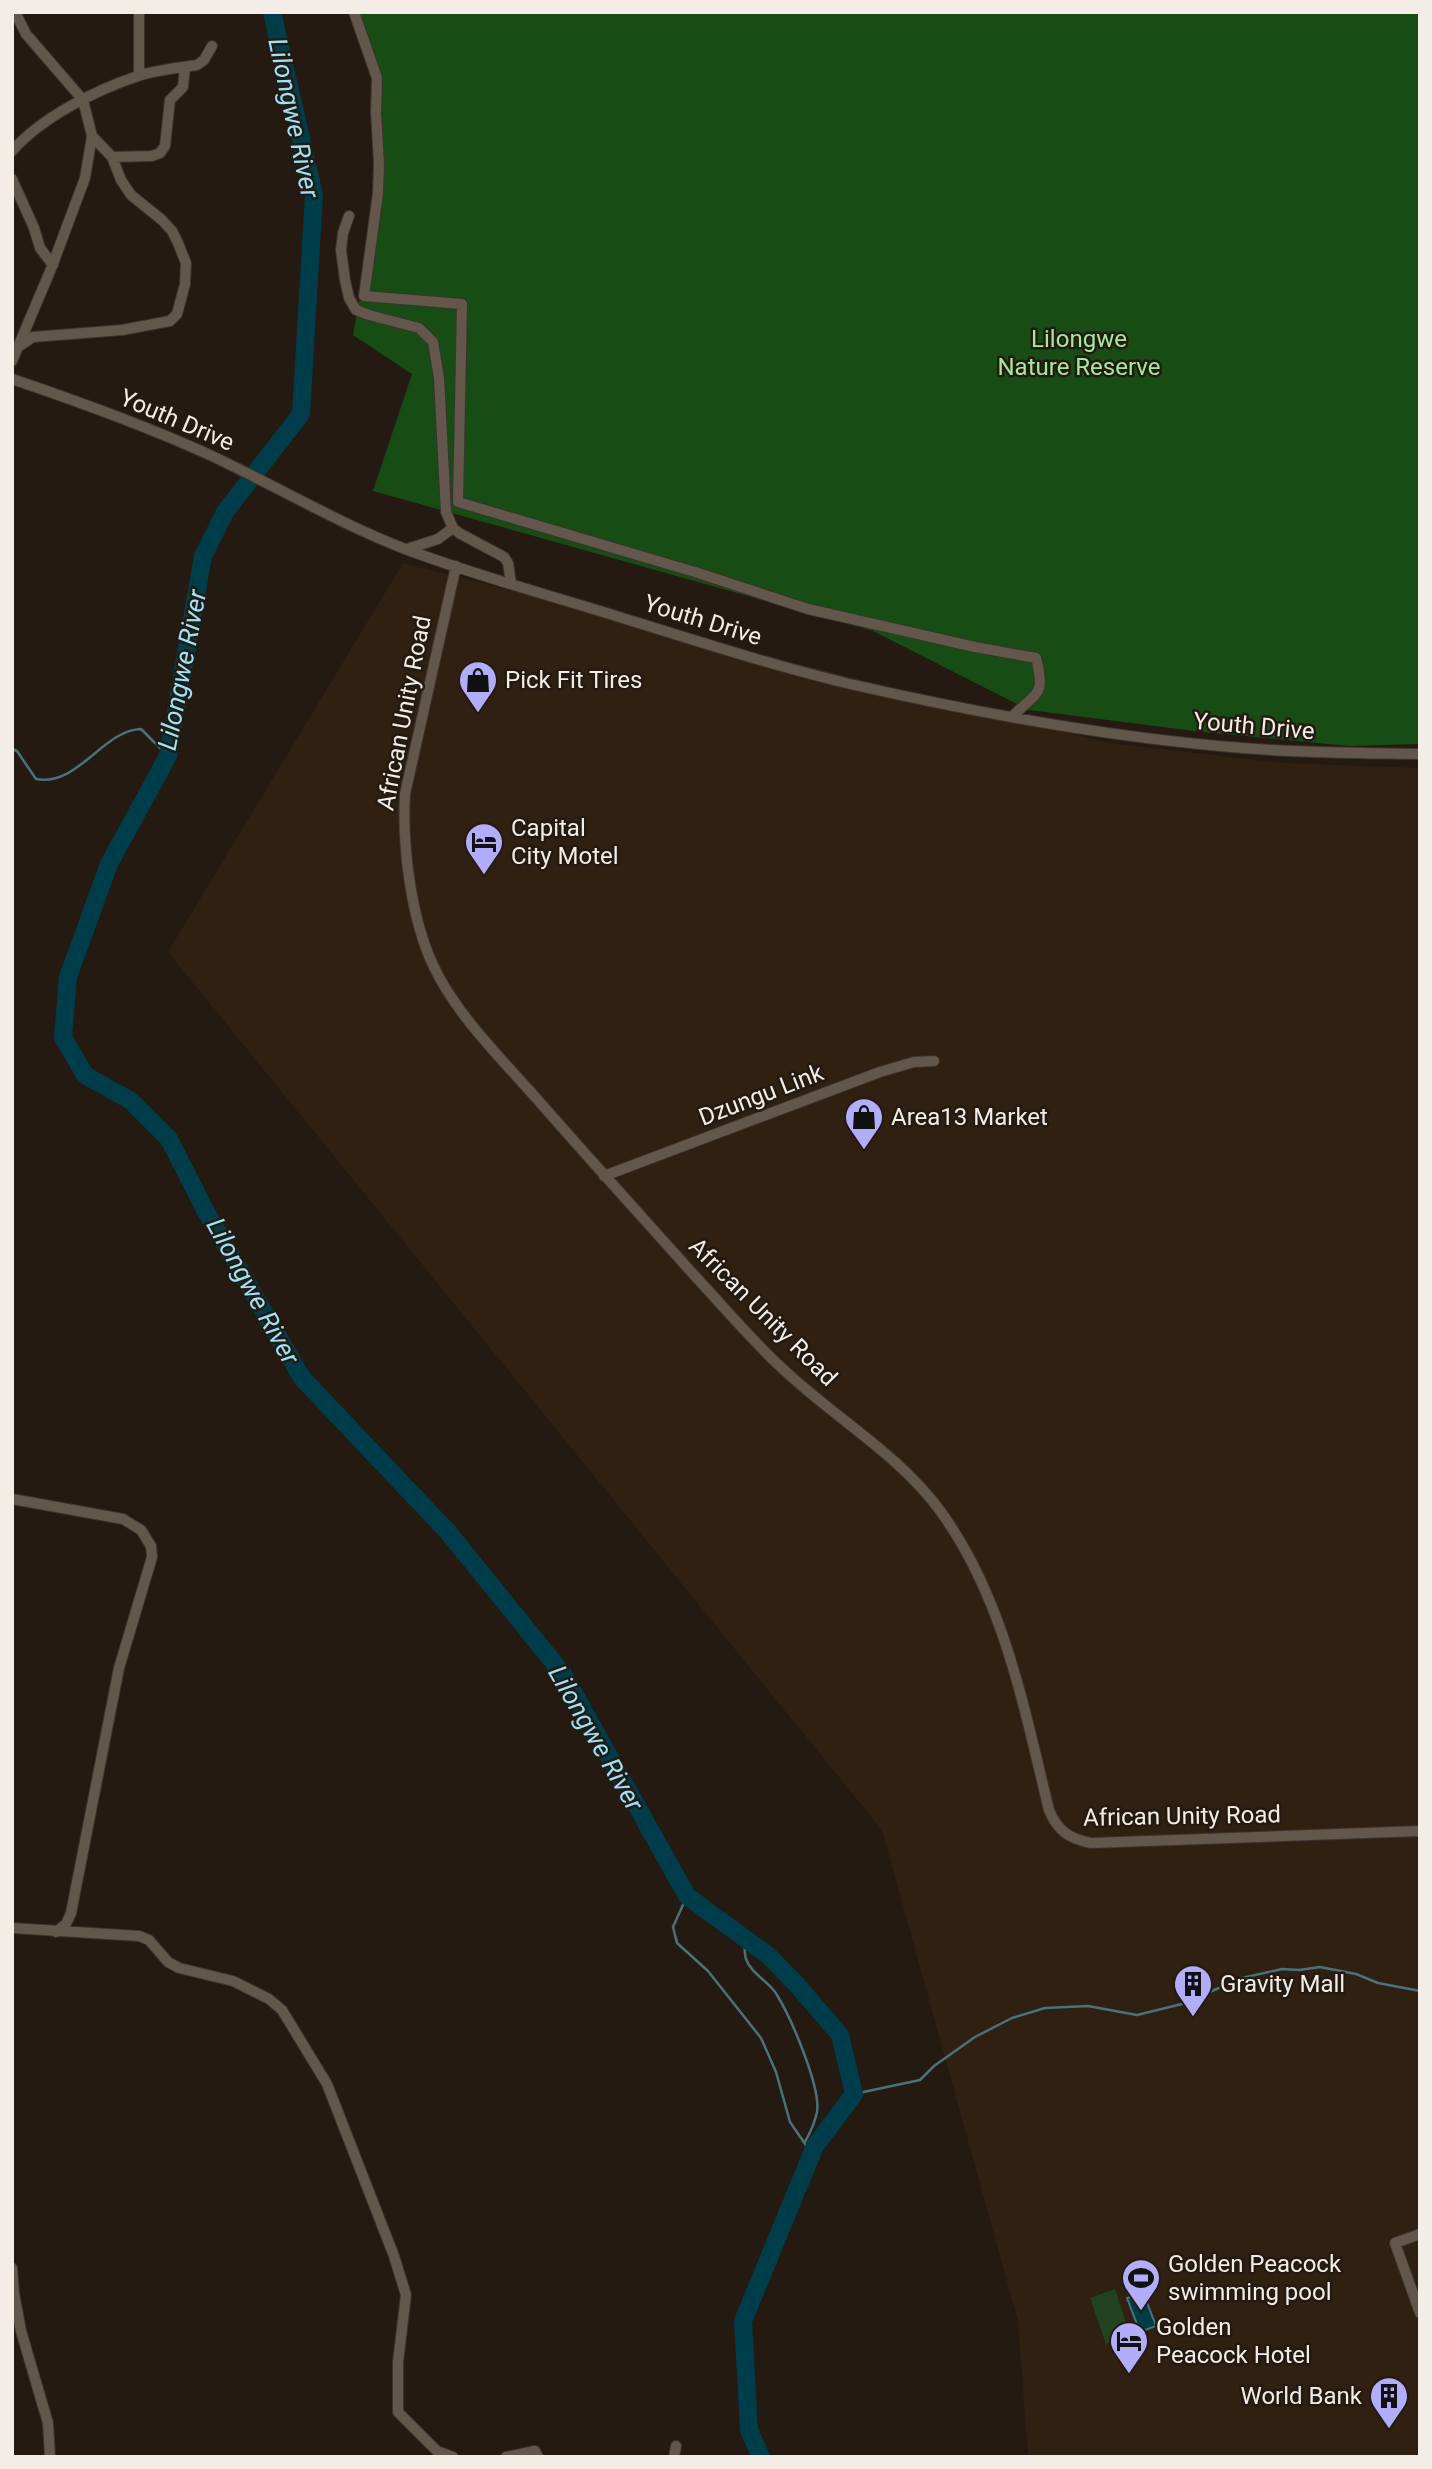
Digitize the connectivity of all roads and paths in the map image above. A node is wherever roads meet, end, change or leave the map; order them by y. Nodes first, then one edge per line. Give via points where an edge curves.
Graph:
1 (139, 12) edge
2 (354, 12) edge
3 (15, 17) edge
4 (212, 46) dead end
5 (185, 67) junction
6 (139, 75) junction
7 (83, 100) junction
8 (92, 136) junction
9 (12, 151) edge
10 (112, 157) junction
11 (12, 179) edge
12 (349, 216) dead end
13 (52, 265) junction
14 (16, 349) junction
15 (12, 361) edge
16 (12, 379) edge
17 (453, 528) junction
18 (406, 549) junction
19 (456, 566) junction
20 (511, 583) junction
21 (1013, 716) junction
22 (1420, 754) edge
23 (934, 1061) dead end
24 (604, 1176) junction
25 (12, 1499) edge
26 (1420, 1831) edge
27 (12, 1928) edge
28 (56, 1931) junction
29 (1420, 2234) edge
30 (12, 2268) edge
31 (1420, 2313) edge
32 (50, 2457) edge
33 (453, 2457) edge
34 (506, 2457) edge
35 (538, 2457) edge

1 - 6 street
2 - 21 street via 377,78 379,164 364,296 462,304 458,502 808,609 1036,658 1040,688
3 - 7 street
4 - 5 street via 204,60
5 - 6 street
5 - 10 street via 183,87 170,100 165,146 160,153
6 - 7 street
7 - 8 street
7 - 9 street via 36,128
8 - 10 street
8 - 13 street via 85,178
10 - 14 street via 131,195 162,220 178,243 186,263 177,314 170,321 122,330 33,337
11 - 13 street via 40,248
12 - 17 street via 341,250 349,298 356,310 419,328 433,342 439,378 444,502
13 - 14 street
14 - 15 street
16 - 18 street, Youth Drive via 141,425
17 - 18 street via 438,539
17 - 20 street via 504,557
18 - 19 street, Youth Drive
19 - 20 street, Youth Drive
19 - 24 street, African Unity Road via 405,794 404,841 420,927 433,965 458,1005
20 - 21 street, Youth Drive via 793,669
21 - 22 street, Youth Drive via 1240,748
23 - 24 street, Dzungu Link via 880,1072
24 - 26 street, African Unity Road via 761,1348 908,1474 941,1512 996,1615 1049,1810 1066,1834 1091,1843
25 - 28 street via 123,1519 141,1530 152,1557 119,1668 71,1913
27 - 28 street
28 - 33 street via 139,1936 178,1968 233,1981 282,2010 327,2084 406,2295 398,2412 437,2451
29 - 31 street via 1395,2243
30 - 32 street via 21,2331 48,2423
34 - 35 street via 535,2451

